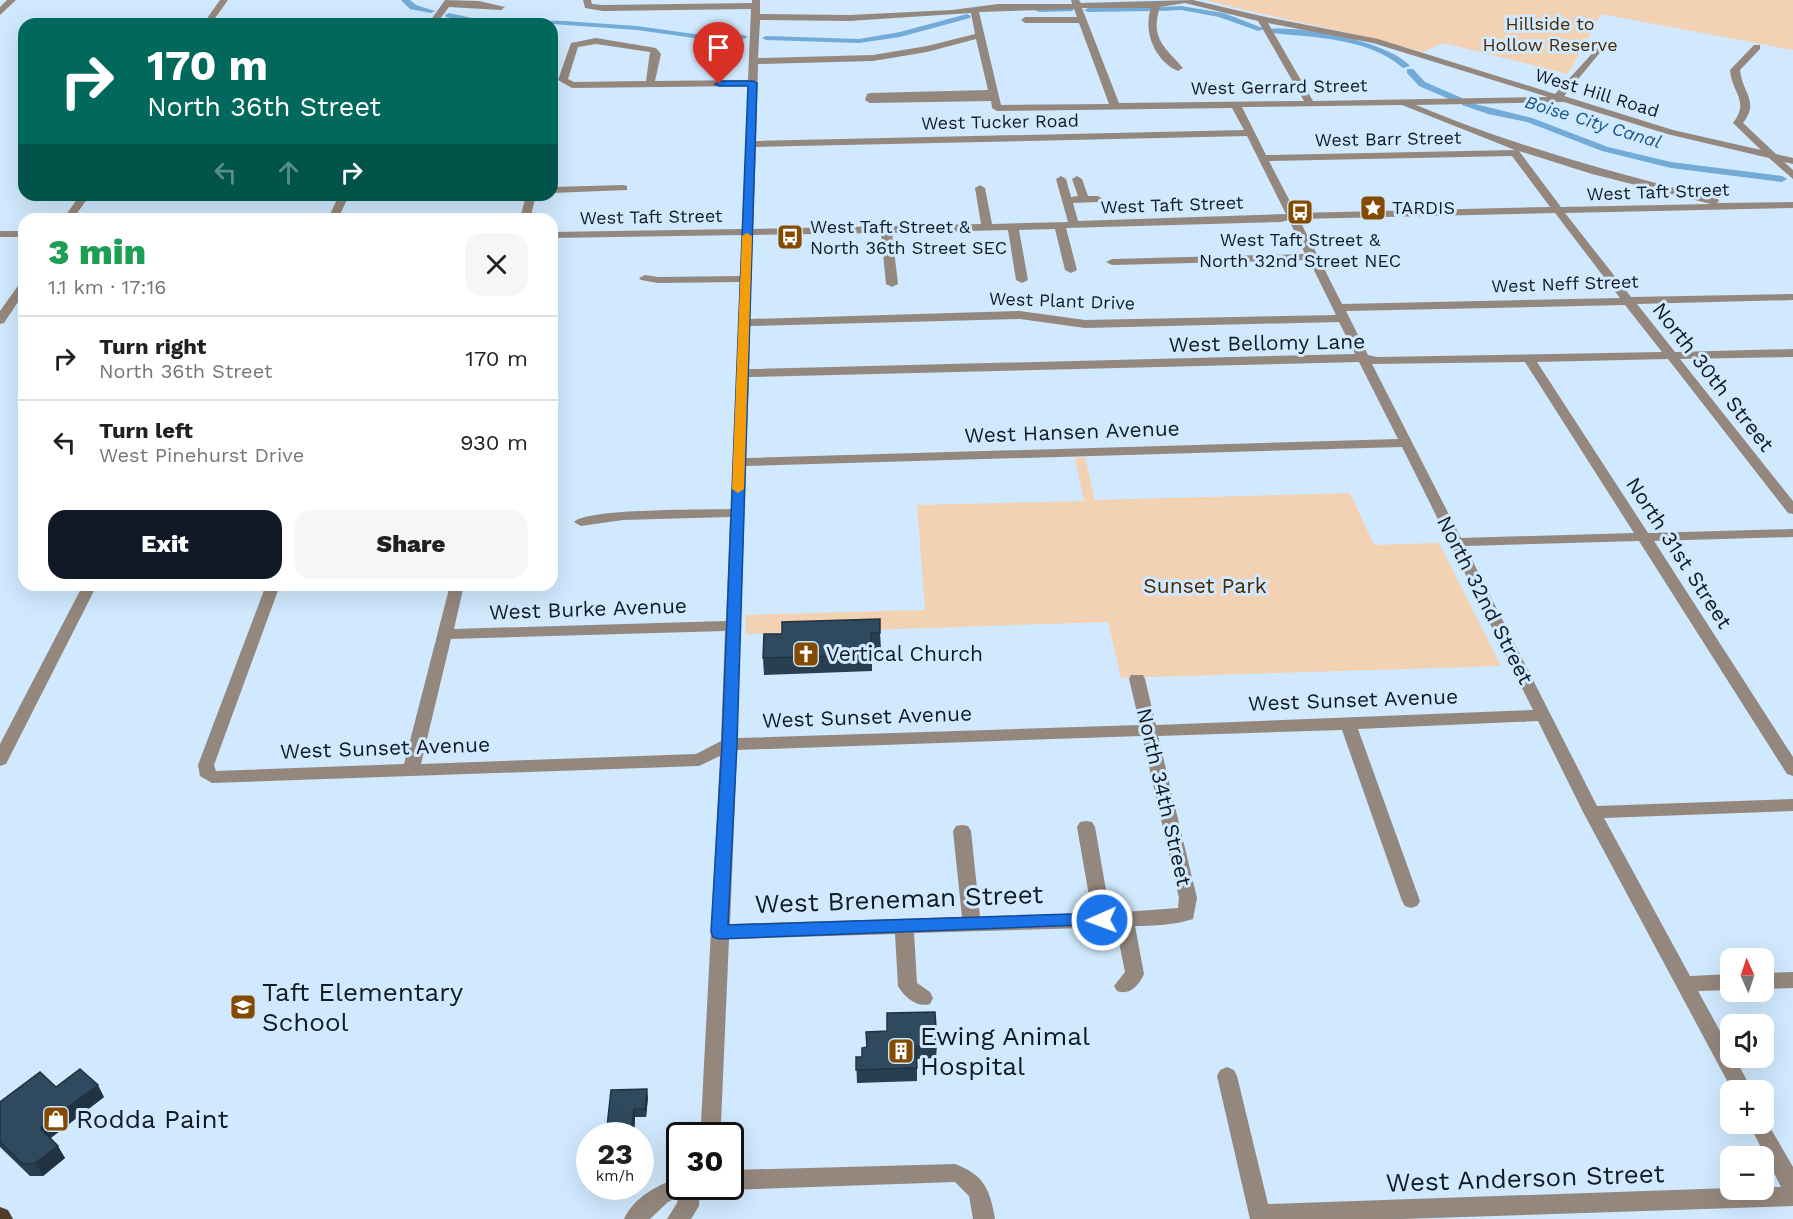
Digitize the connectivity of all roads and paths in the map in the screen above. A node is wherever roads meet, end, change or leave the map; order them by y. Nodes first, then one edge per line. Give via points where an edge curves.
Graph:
1 (12, 0) edge
2 (224, 0) edge
3 (1183, 0) edge
4 (448, 2) edge
5 (588, 3) edge
6 (1077, 3) edge
7 (1156, 5) junction
8 (501, 7) dead end
9 (756, 8) edge
10 (974, 9) junction
11 (0, 12) edge
12 (211, 18) edge
13 (436, 18) edge
14 (1261, 19) junction
15 (1084, 20) junction
16 (1025, 21) dead end
17 (980, 35) junction
18 (1756, 47) dead end
19 (1599, 49) dead end
20 (754, 61) junction
21 (1178, 68) dead end
22 (753, 83) junction
23 (650, 84) junction
24 (994, 96) junction
25 (1561, 99) junction
26 (1402, 102) junction
27 (1310, 104) junction
28 (1236, 105) junction
29 (1115, 106) junction
30 (1250, 133) junction
31 (751, 144) junction
32 (1517, 151) junction
33 (1772, 156) junction
34 (1263, 158) junction
35 (1793, 161) edge
36 (1793, 176) edge
37 (1061, 179) dead end
38 (1077, 179) dead end
39 (623, 188) dead end
40 (980, 188) dead end
41 (558, 190) edge
42 (1098, 199) dead end
43 (1067, 200) junction
44 (1084, 200) junction
45 (1793, 205) edge
46 (1738, 206) junction
47 (1558, 211) junction
48 (1291, 216) junction
49 (1074, 225) junction
50 (1060, 226) junction
51 (1013, 227) junction
52 (987, 228) junction
53 (886, 230) junction
54 (747, 233) junction
55 (0, 234) edge
56 (18, 234) edge
57 (558, 235) edge
58 (1312, 257) junction
59 (1112, 262) dead end
60 (1071, 270) dead end
61 (645, 278) dead end
62 (745, 279) junction
63 (1022, 280) dead end
64 (891, 284) dead end
65 (18, 294) edge
66 (1793, 297) edge
67 (1627, 300) junction
68 (1340, 313) junction
69 (0, 320) edge
70 (743, 322) junction
71 (1793, 353) edge
72 (1673, 356) junction
73 (1363, 358) junction
74 (1529, 358) junction
75 (741, 373) junction
76 (1406, 443) junction
77 (739, 462) junction
78 (1793, 510) edge
79 (737, 513) junction
80 (581, 522) dead end
81 (1793, 533) edge
82 (1643, 537) junction
83 (1457, 542) junction
84 (87, 591) edge
85 (271, 591) edge
86 (456, 591) edge
87 (732, 626) junction
88 (445, 634) junction
89 (1137, 679) dead end
90 (1543, 715) junction
91 (1348, 724) junction
92 (1150, 730) junction
93 (729, 744) junction
94 (0, 759) edge
95 (411, 769) junction
96 (1793, 770) edge
97 (1793, 805) edge
98 (1592, 812) junction
99 (1086, 827) dead end
100 (962, 831) dead end
101 (1411, 901) dead end
102 (1187, 914) joint
103 (1124, 919) junction
104 (1102, 920) junction
105 (972, 924) junction
106 (904, 926) junction
107 (719, 932) junction
108 (1793, 980) edge
109 (1774, 981) edge
110 (1720, 982) edge
111 (1686, 984) junction
112 (1124, 986) dead end
113 (923, 998) dead end
114 (1227, 1076) dead end
115 (1737, 1080) edge
116 (711, 1122) edge
117 (1764, 1134) edge
118 (744, 1180) edge
119 (1793, 1188) edge
120 (666, 1192) edge
121 (1793, 1196) edge
122 (688, 1200) edge
123 (1534, 1212) edge
124 (1260, 1216) edge
125 (636, 1219) edge
126 (678, 1219) edge
127 (984, 1219) edge

1 - 11 street
2 - 12 street
3 - 7 street
3 - 14 street, West Hill Road
4 - 8 street
4 - 13 street
5 - 9 street via 603,8
6 - 7 street
6 - 10 street
6 - 15 street
7 - 21 street via 1151,21 1155,39
9 - 10 street via 849,18
9 - 20 street
10 - 17 street
14 - 25 street, West Hill Road via 1375,41
14 - 27 street
15 - 16 street
15 - 29 street
17 - 20 street via 873,58
17 - 24 street
18 - 33 street via 1735,70 1734,80 1748,103 1747,114 1738,123
19 - 25 street via 1559,95
20 - 22 street
22 - 23 street
22 - 31 street
23 - 23 street via 572,85 563,80 574,45 596,41 653,50 656,54
24 - 24 street via 870,96 870,100
24 - 29 street, West Gerrard Street via 997,108
25 - 26 street, West Gerrard Street
25 - 33 street, West Hill Road via 1670,132
26 - 27 street, West Gerrard Street
26 - 32 street
27 - 28 street, West Gerrard Street
28 - 29 street, West Gerrard Street
28 - 30 street, North 32nd Street
30 - 31 street, West Tucker Road
30 - 34 street, North 32nd Street
31 - 54 street
32 - 34 street, West Barr Street
32 - 46 street via 1605,176
32 - 47 street, North 30th Street
33 - 35 street, West Hill Road
33 - 36 street
34 - 48 street, North 32nd Street
37 - 43 street
38 - 44 street
39 - 41 street
40 - 52 street
42 - 44 street
43 - 44 street
43 - 49 street
45 - 46 street, West Taft Street
46 - 47 street, West Taft Street
47 - 48 street, West Taft Street
47 - 67 street, North 30th Street
48 - 49 street, West Taft Street
48 - 58 street, North 32nd Street
49 - 50 street, West Taft Street
50 - 51 street, West Taft Street
50 - 60 street
51 - 52 street, West Taft Street
51 - 63 street
52 - 53 street, West Taft Street
53 - 54 street, West Taft Street
53 - 64 street
54 - 57 street, West Taft Street
54 - 62 street
55 - 56 street
58 - 59 street
58 - 68 street, North 32nd Street
61 - 62 street
62 - 70 street
65 - 69 street
66 - 67 street, West Neff Street
67 - 68 street, West Neff Street
67 - 72 street, North 30th Street
68 - 70 street, West Plant Drive via 1085,324 1020,315
68 - 73 street, North 32nd Street
70 - 75 street
71 - 72 street, West Bellomy Lane
72 - 74 street, West Bellomy Lane
72 - 78 street, North 30th Street
73 - 74 street, West Bellomy Lane
73 - 75 street, West Bellomy Lane
73 - 76 street, North 32nd Street
74 - 82 street, North 31st Street
75 - 77 street
76 - 77 street, West Hansen Avenue
76 - 83 street, North 32nd Street
77 - 79 street
79 - 80 street via 623,516
79 - 87 street
81 - 82 street
82 - 83 street
82 - 96 street, North 31st Street
83 - 90 street, North 32nd Street
84 - 94 street
85 - 95 street, West Sunset Avenue via 206,772 212,777
86 - 88 street
87 - 88 street, West Burke Avenue
87 - 93 street
88 - 95 street
89 - 92 street, North 34th Street
90 - 91 street, West Sunset Avenue
90 - 98 street, North 32nd Street
91 - 92 street, West Sunset Avenue
91 - 101 street
92 - 93 street, West Sunset Avenue
92 - 102 street, North 34th Street via 1188,898
93 - 95 street, West Sunset Avenue via 699,760
93 - 107 street
97 - 98 street
98 - 111 street, North 32nd Street
99 - 104 street
100 - 105 street
102 - 103 street, West Breneman Street
103 - 104 street, West Breneman Street
103 - 112 street via 1135,974
104 - 105 street, West Breneman Street
105 - 106 street, West Breneman Street
106 - 107 street, West Breneman Street
106 - 113 street via 908,986
107 - 116 street
108 - 109 street
110 - 111 street
111 - 115 street, North 32nd Street
114 - 124 street
117 - 119 street
118 - 127 street via 955,1173 972,1182 982,1199
120 - 125 street
121 - 123 street, West Anderson Street
122 - 126 street
123 - 124 street, West Anderson Street

